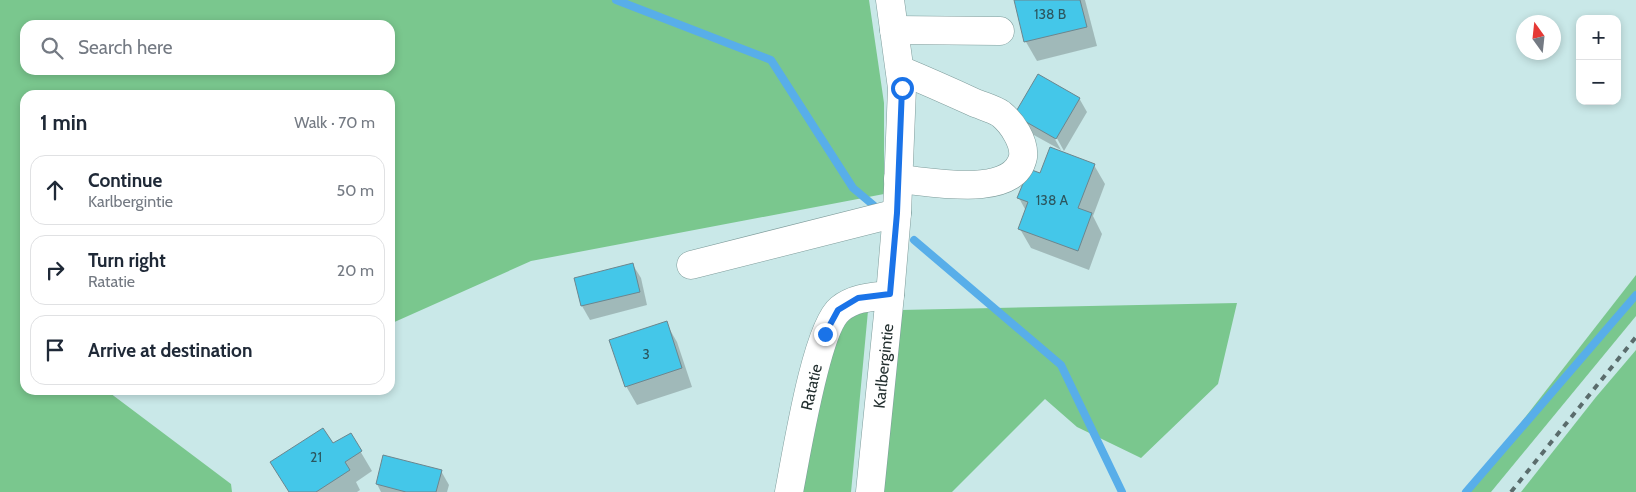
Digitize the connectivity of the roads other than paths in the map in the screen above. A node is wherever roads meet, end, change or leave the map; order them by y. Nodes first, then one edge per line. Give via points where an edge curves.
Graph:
1 (890, 0) edge
2 (894, 30) junction
3 (1000, 32) dead end
4 (900, 70) junction
5 (898, 179) junction
6 (897, 213) junction
7 (691, 265) dead end
8 (890, 294) junction
9 (789, 492) edge
10 (870, 492) edge

1 - 2 street, Karlbergintie
2 - 3 street
2 - 4 street, Karlbergintie
4 - 5 street, Karlbergintie
4 - 5 street via 1001,114 1021,139 1023,153 1021,165 1011,175 995,183 970,185
5 - 6 street, Karlbergintie
6 - 7 street
6 - 8 street, Karlbergintie
8 - 9 street, Ratatie via 858,298 838,310 825,334 810,384
8 - 10 street, Karlbergintie

